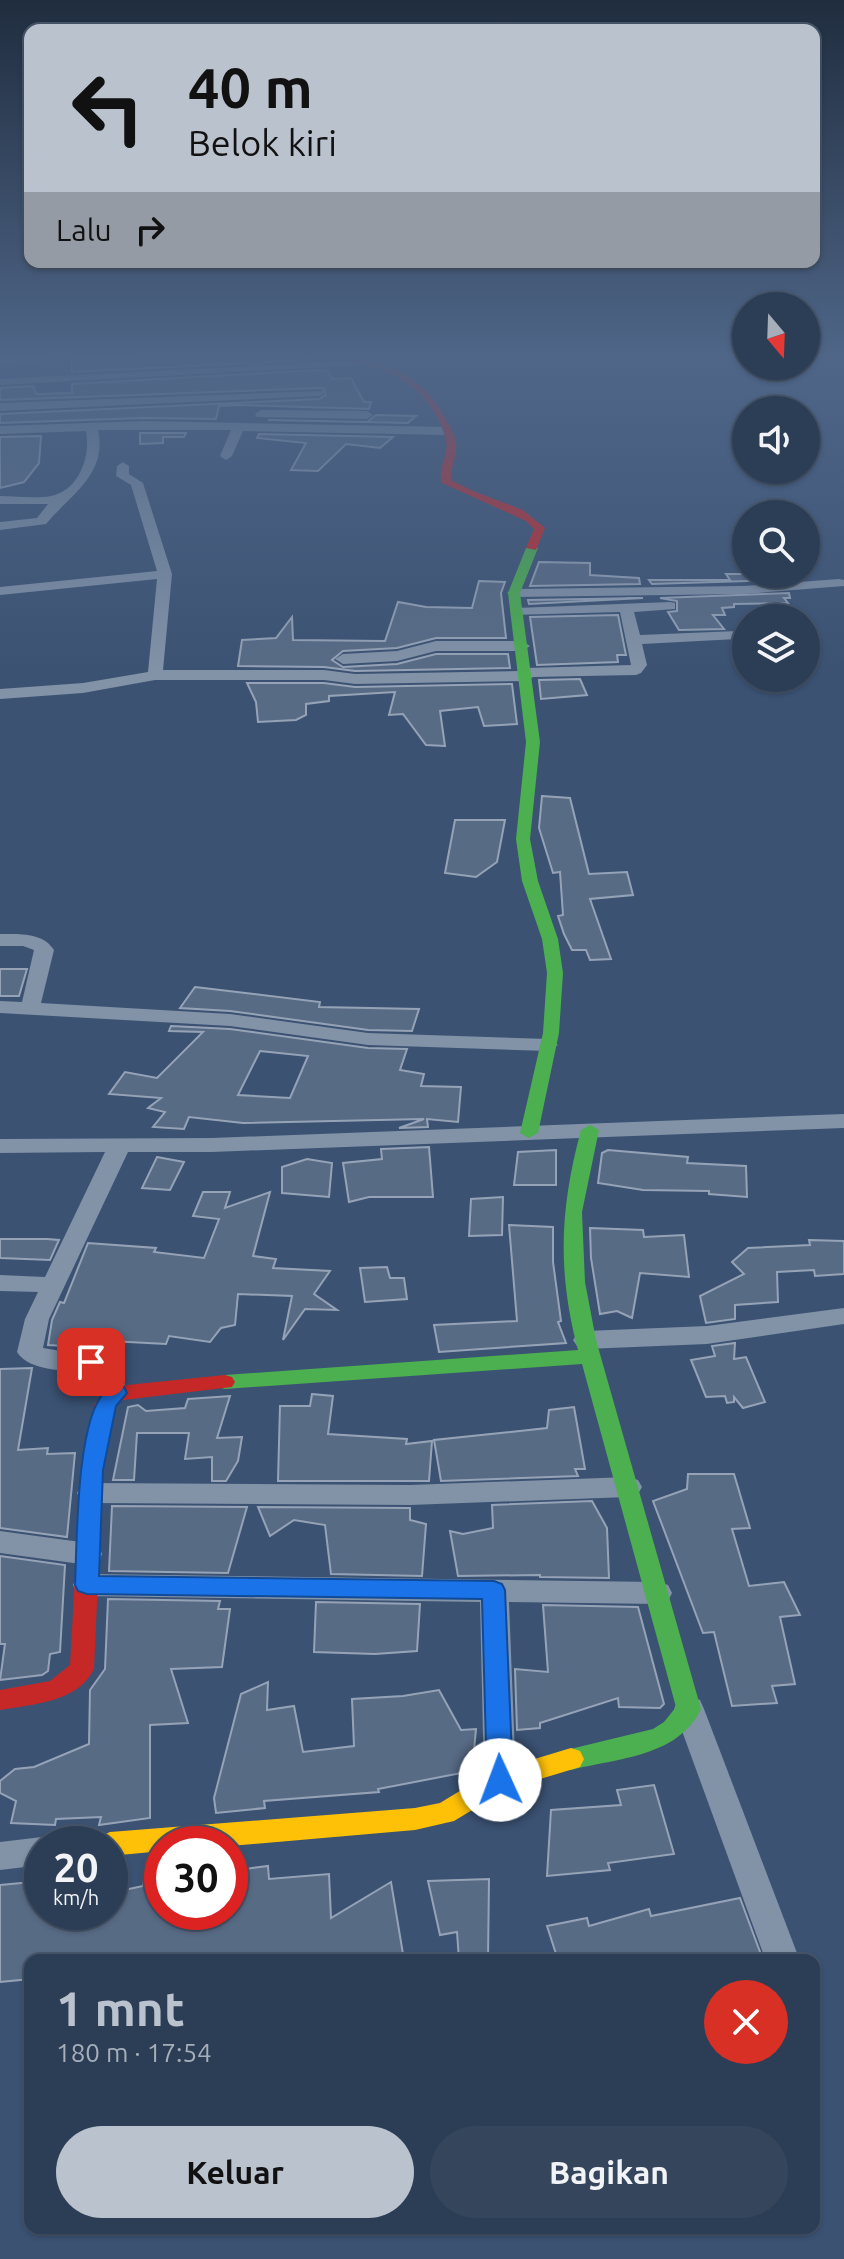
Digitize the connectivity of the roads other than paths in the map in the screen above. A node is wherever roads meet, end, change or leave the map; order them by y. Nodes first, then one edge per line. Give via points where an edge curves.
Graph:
1 (89, 462) edge
2 (448, 462) edge
3 (123, 466) dead end
4 (0, 500) edge
5 (59, 500) junction
6 (0, 526) edge
7 (165, 574) junction
8 (820, 582) edge
9 (839, 583) dead end
10 (732, 585) edge
11 (0, 591) edge
12 (515, 602) junction
13 (738, 603) dead end
14 (626, 608) junction
15 (732, 635) edge
16 (633, 640) junction
17 (522, 646) junction
18 (343, 659) dead end
19 (526, 674) junction
20 (155, 675) junction
21 (0, 694) edge
22 (0, 940) edge
23 (0, 1007) edge
24 (30, 1009) junction
25 (548, 1045) junction
26 (844, 1121) edge
27 (590, 1130) junction
28 (529, 1133) junction
29 (120, 1145) junction
30 (0, 1146) edge
31 (0, 1283) edge
32 (53, 1285) junction
33 (844, 1316) edge
34 (589, 1348) junction
35 (117, 1393) junction
36 (628, 1487) junction
37 (91, 1493) junction
38 (0, 1542) edge
39 (88, 1554) junction
40 (87, 1585) junction
41 (494, 1590) junction
42 (658, 1593) junction
43 (0, 1700) edge
44 (689, 1709) junction
45 (500, 1780) junction
46 (128, 1843) edge
47 (24, 1853) edge
48 (0, 1856) edge
49 (780, 1953) dead end

1 - 5 street via 72,493
2 - 12 street via 446,481 468,495 532,517 540,528
3 - 7 street via 122,476 137,483
4 - 5 street
5 - 6 street via 41,521
7 - 11 street
7 - 20 street
8 - 9 street
10 - 12 street
12 - 14 street
12 - 17 street
13 - 14 street
14 - 16 street
15 - 16 street
16 - 19 street via 636,670
17 - 18 street via 436,646 397,656
17 - 19 street
19 - 20 street via 355,679
19 - 25 street via 533,742 523,839 555,973
20 - 21 street via 83,688
22 - 24 street via 25,940 44,950
23 - 24 street
24 - 25 street via 230,1020 368,1039
25 - 28 street
26 - 27 street
27 - 28 street
27 - 34 street via 569,1242
28 - 29 street
29 - 30 street
29 - 32 street
31 - 32 street
32 - 35 street via 37,1319 30,1352 100,1365
33 - 34 street
34 - 35 street
34 - 36 street
35 - 37 street via 106,1403
36 - 37 street via 329,1496
36 - 42 street
37 - 39 street
38 - 39 street
39 - 40 street
40 - 41 street
40 - 43 street via 82,1669 75,1681 57,1692
41 - 42 street
41 - 45 street
42 - 44 street
44 - 45 street via 659,1738
44 - 49 street
45 - 46 street via 445,1813 415,1819
47 - 48 street

